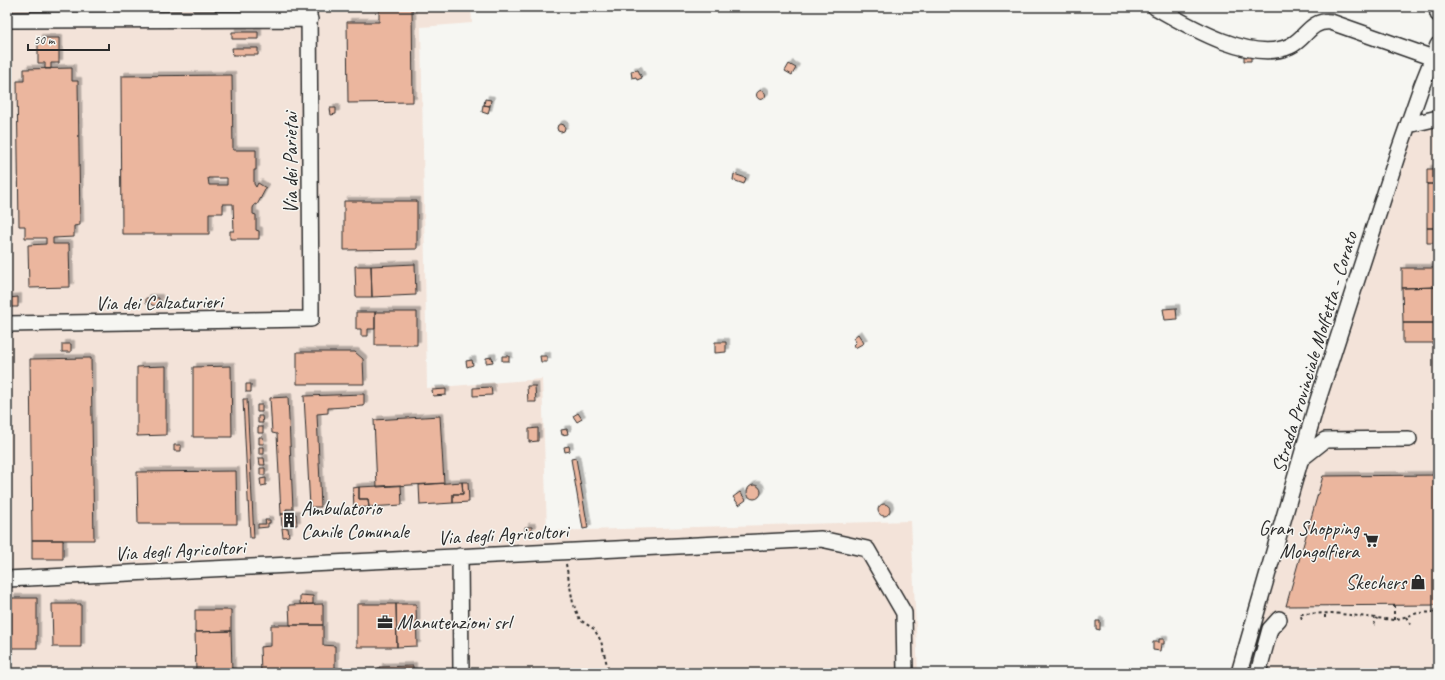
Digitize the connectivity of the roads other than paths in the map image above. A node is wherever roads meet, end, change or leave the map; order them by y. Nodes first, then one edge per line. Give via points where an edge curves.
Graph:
1 (1155, 7) edge
2 (1437, 7) edge
3 (309, 13) edge
4 (1438, 14) edge
5 (7, 20) edge
6 (1436, 52) edge
7 (1438, 118) edge
8 (1408, 125) junction
9 (311, 319) joint
10 (7, 324) edge
11 (1409, 438) dead end
12 (1301, 459) junction
13 (460, 556) junction
14 (7, 579) edge
15 (1279, 619) dead end
16 (461, 673) edge
17 (905, 673) edge
18 (1239, 673) edge
19 (1258, 673) edge

1 - 6 street via 1186,25 1241,48 1285,48 1323,21
2 - 4 street
3 - 5 street
3 - 9 street, Via dei Parietai
6 - 8 street, Strada Provinciale Molfetta - Corato
7 - 8 street
8 - 12 street, Strada Provinciale Molfetta - Corato
9 - 10 street, Via dei Calzaturieri
11 - 12 street via 1325,440
12 - 18 street, Strada Provinciale Molfetta - Corato
13 - 14 street, Via degli Agricoltori
13 - 16 street
13 - 17 street, Via degli Agricoltori via 821,539 867,549 904,613
15 - 19 street via 1270,629

